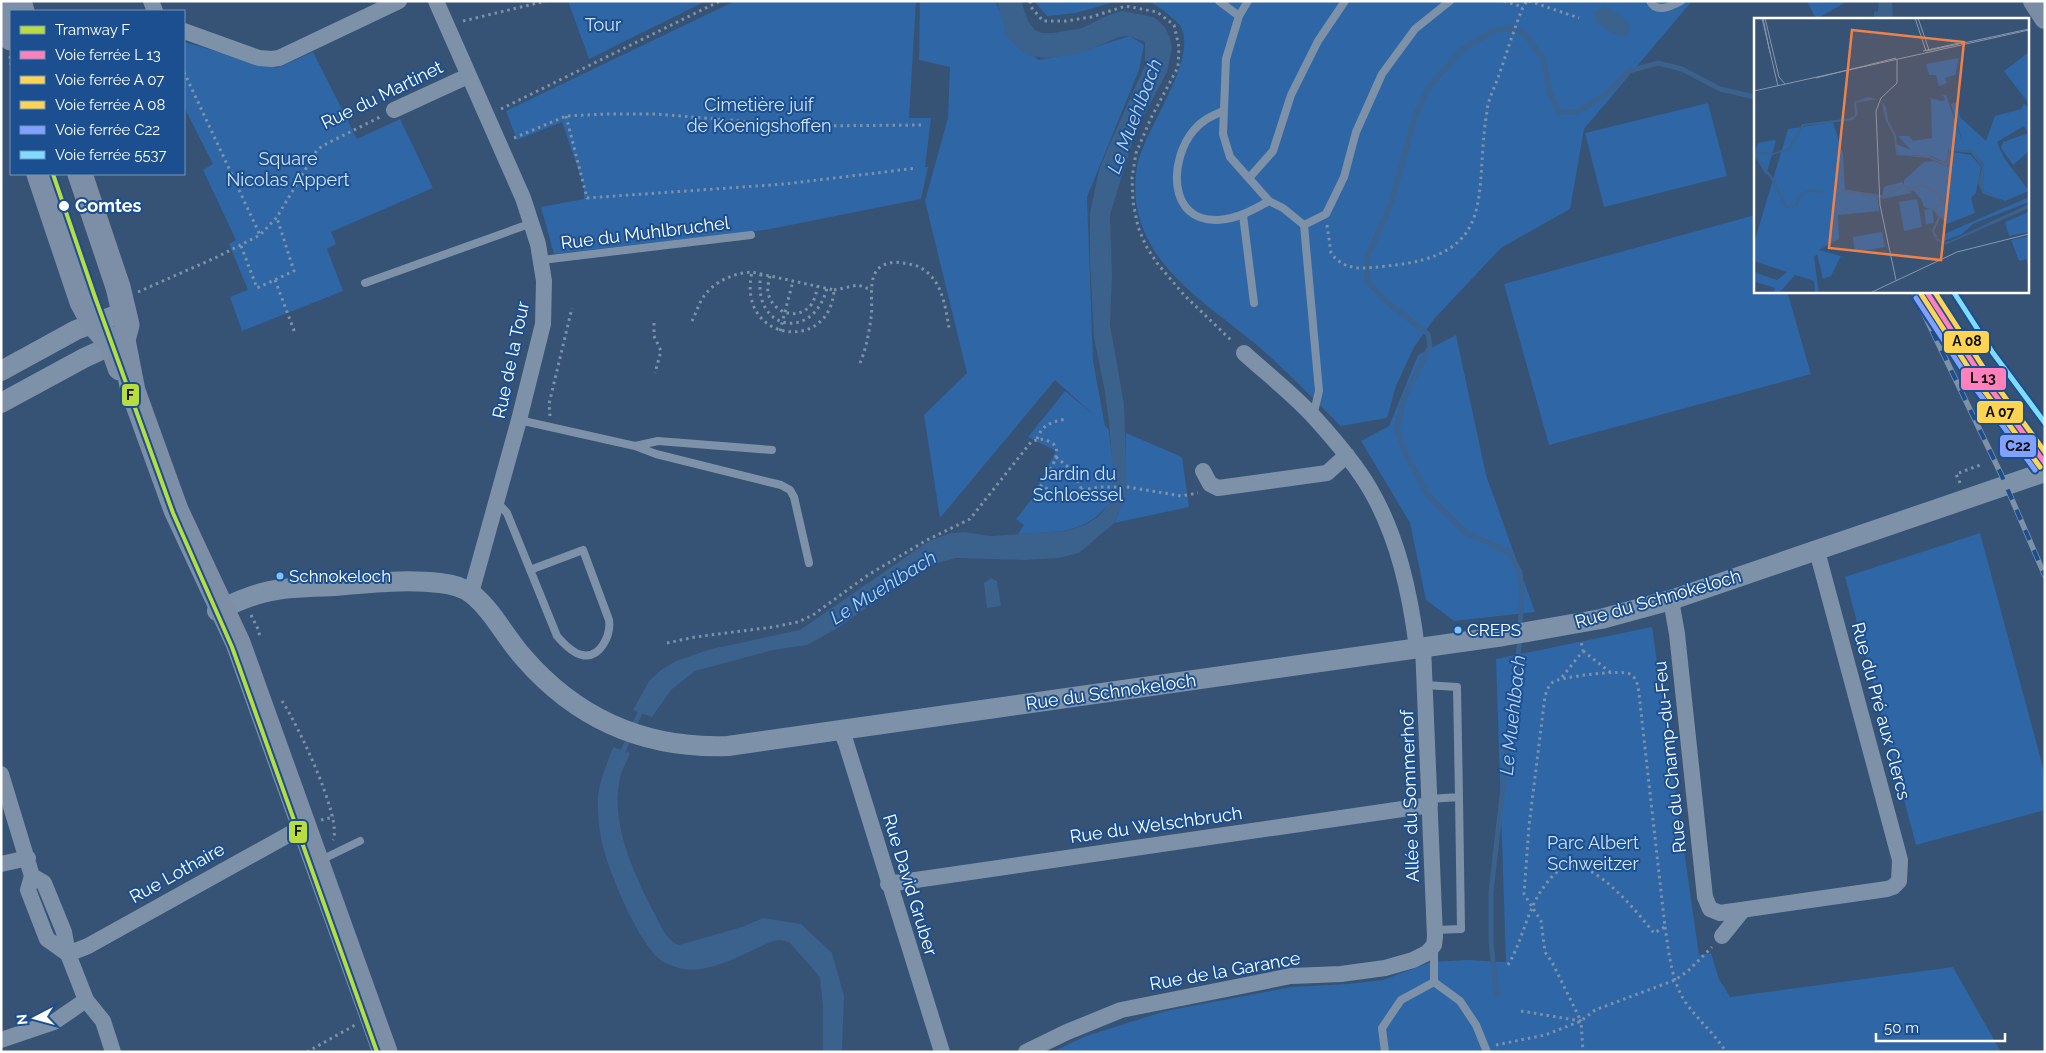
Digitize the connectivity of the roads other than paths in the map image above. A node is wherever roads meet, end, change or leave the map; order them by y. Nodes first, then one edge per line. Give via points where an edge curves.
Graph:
1 (399, 1) edge
2 (436, 1) edge
3 (1218, 1) edge
4 (1248, 1) edge
5 (1345, 1) edge
6 (1450, 1) edge
7 (1650, 1) edge
8 (1681, 1) edge
9 (2034, 1) edge
10 (1, 7) edge
11 (1239, 16) junction
12 (2045, 18) edge
13 (185, 31) edge
14 (10, 35) edge
15 (468, 76) junction
16 (394, 110) road end
17 (1223, 111) junction
18 (39, 175) edge
19 (80, 175) edge
20 (1249, 178) junction
21 (1269, 201) junction
22 (1243, 215) junction
23 (532, 223) junction
24 (1304, 224) junction
25 (751, 235) dead end
26 (542, 260) junction
27 (365, 283) dead end
28 (128, 303) junction
29 (1254, 303) dead end
30 (94, 324) junction
31 (117, 342) junction
32 (1244, 352) road end
33 (1, 371) edge
34 (1, 403) edge
35 (1313, 416) junction
36 (519, 420) junction
37 (635, 446) junction
38 (772, 450) dead end
39 (1347, 455) junction
40 (1202, 472) dead end
41 (2045, 472) edge
42 (497, 502) junction
43 (1817, 551) junction
44 (809, 563) dead end
45 (530, 570) junction
46 (471, 593) junction
47 (1671, 600) junction
48 (219, 610) junction
49 (1420, 647) junction
50 (1425, 685) junction
51 (841, 731) junction
52 (1, 774) edge
53 (1459, 797) junction
54 (1430, 802) junction
55 (6, 805) edge
56 (304, 826) junction
57 (360, 841) dead end
58 (28, 858) junction
59 (317, 862) junction
60 (1, 864) edge
61 (888, 884) junction
62 (1743, 910) junction
63 (1722, 936) road end
64 (1435, 937) junction
65 (68, 954) junction
66 (1434, 982) junction
67 (86, 1000) junction
68 (1, 1040) edge
69 (114, 1052) edge
70 (385, 1052) edge
71 (942, 1052) edge
72 (1026, 1052) edge
73 (1385, 1052) edge
74 (1487, 1052) edge

1 - 13 street via 272,60
2 - 15 street, Rue de la Tour
3 - 11 lane
4 - 11 lane
5 - 20 lane via 1318,41 1291,95 1273,151
6 - 24 lane via 1415,29 1382,74 1356,132 1344,177 1326,214
7 - 8 lane via 1658,8
9 - 12 main road
10 - 14 main road
11 - 17 lane via 1226,59
15 - 16 street, Rue du Martinet
15 - 23 street, Rue de la Tour
17 - 20 lane via 1223,134 1230,157
17 - 22 lane via 1205,119 1193,130 1181,156 1176,180 1180,200 1188,211 1200,218 1219,220
18 - 30 main road via 82,302
19 - 28 main road via 118,287
20 - 21 lane
21 - 22 lane
21 - 24 lane
22 - 29 lane
23 - 26 street, Rue de la Tour
23 - 27 lane
24 - 35 lane via 1318,392
25 - 26 lane, Rue du Muhlbruchel
26 - 36 street, Rue de la Tour via 543,324
28 - 30 street
28 - 31 main road via 127,326
30 - 31 main road
30 - 33 street
31 - 34 street
31 - 48 main road via 176,510
32 - 35 street, Allée du Sommerhof
35 - 39 street, Allée du Sommerhof
36 - 37 lane
36 - 42 street, Rue de la Tour
37 - 38 lane via 658,442
37 - 44 lane via 786,487 794,497
39 - 40 street via 1327,473 1218,488 1210,484
39 - 49 street, Allée du Sommerhof via 1370,489 1390,532 1409,593
41 - 43 street, Rue du Schnokeloch
42 - 45 lane via 507,513
42 - 46 street, Rue de la Tour
43 - 47 street, Rue du Schnokeloch
43 - 62 street, Rue du Pré aux Clercs via 1900,860 1899,882 1887,889
45 - 45 lane via 557,636 580,655 595,653 610,629 609,620 583,550
46 - 48 street, Rue du Schnokeloch via 439,583 368,583 262,593
46 - 51 street, Rue du Schnokeloch via 546,682 569,701 637,736 680,745 714,747
47 - 49 street, Rue du Schnokeloch via 1601,619
47 - 62 street, Rue du Champ-du-Feu via 1705,898 1710,909 1720,913
48 - 56 main road via 238,643
49 - 50 street, Allée du Sommerhof
49 - 51 street, Rue du Schnokeloch
50 - 53 lane via 1457,687
50 - 54 street, Allée du Sommerhof
51 - 61 street, Rue David Gruber
52 - 55 street
53 - 54 lane
53 - 64 lane via 1461,929
54 - 61 street, Rue du Welschbruch
54 - 64 street, Allée du Sommerhof
55 - 58 street
56 - 59 main road
56 - 65 street, Rue Lothaire via 88,946
57 - 59 lane
58 - 60 street
58 - 65 street via 32,876 28,890 47,939
59 - 70 main road
61 - 71 street, Rue David Gruber
62 - 63 street
64 - 66 lane
64 - 72 street, Rue de la Garance via 1428,953 1385,968 1291,976 1121,1010
65 - 67 street
66 - 73 lane via 1401,1000 1382,1028
66 - 74 lane via 1460,1000 1476,1025
67 - 68 street via 54,1022
67 - 69 street via 102,1021

